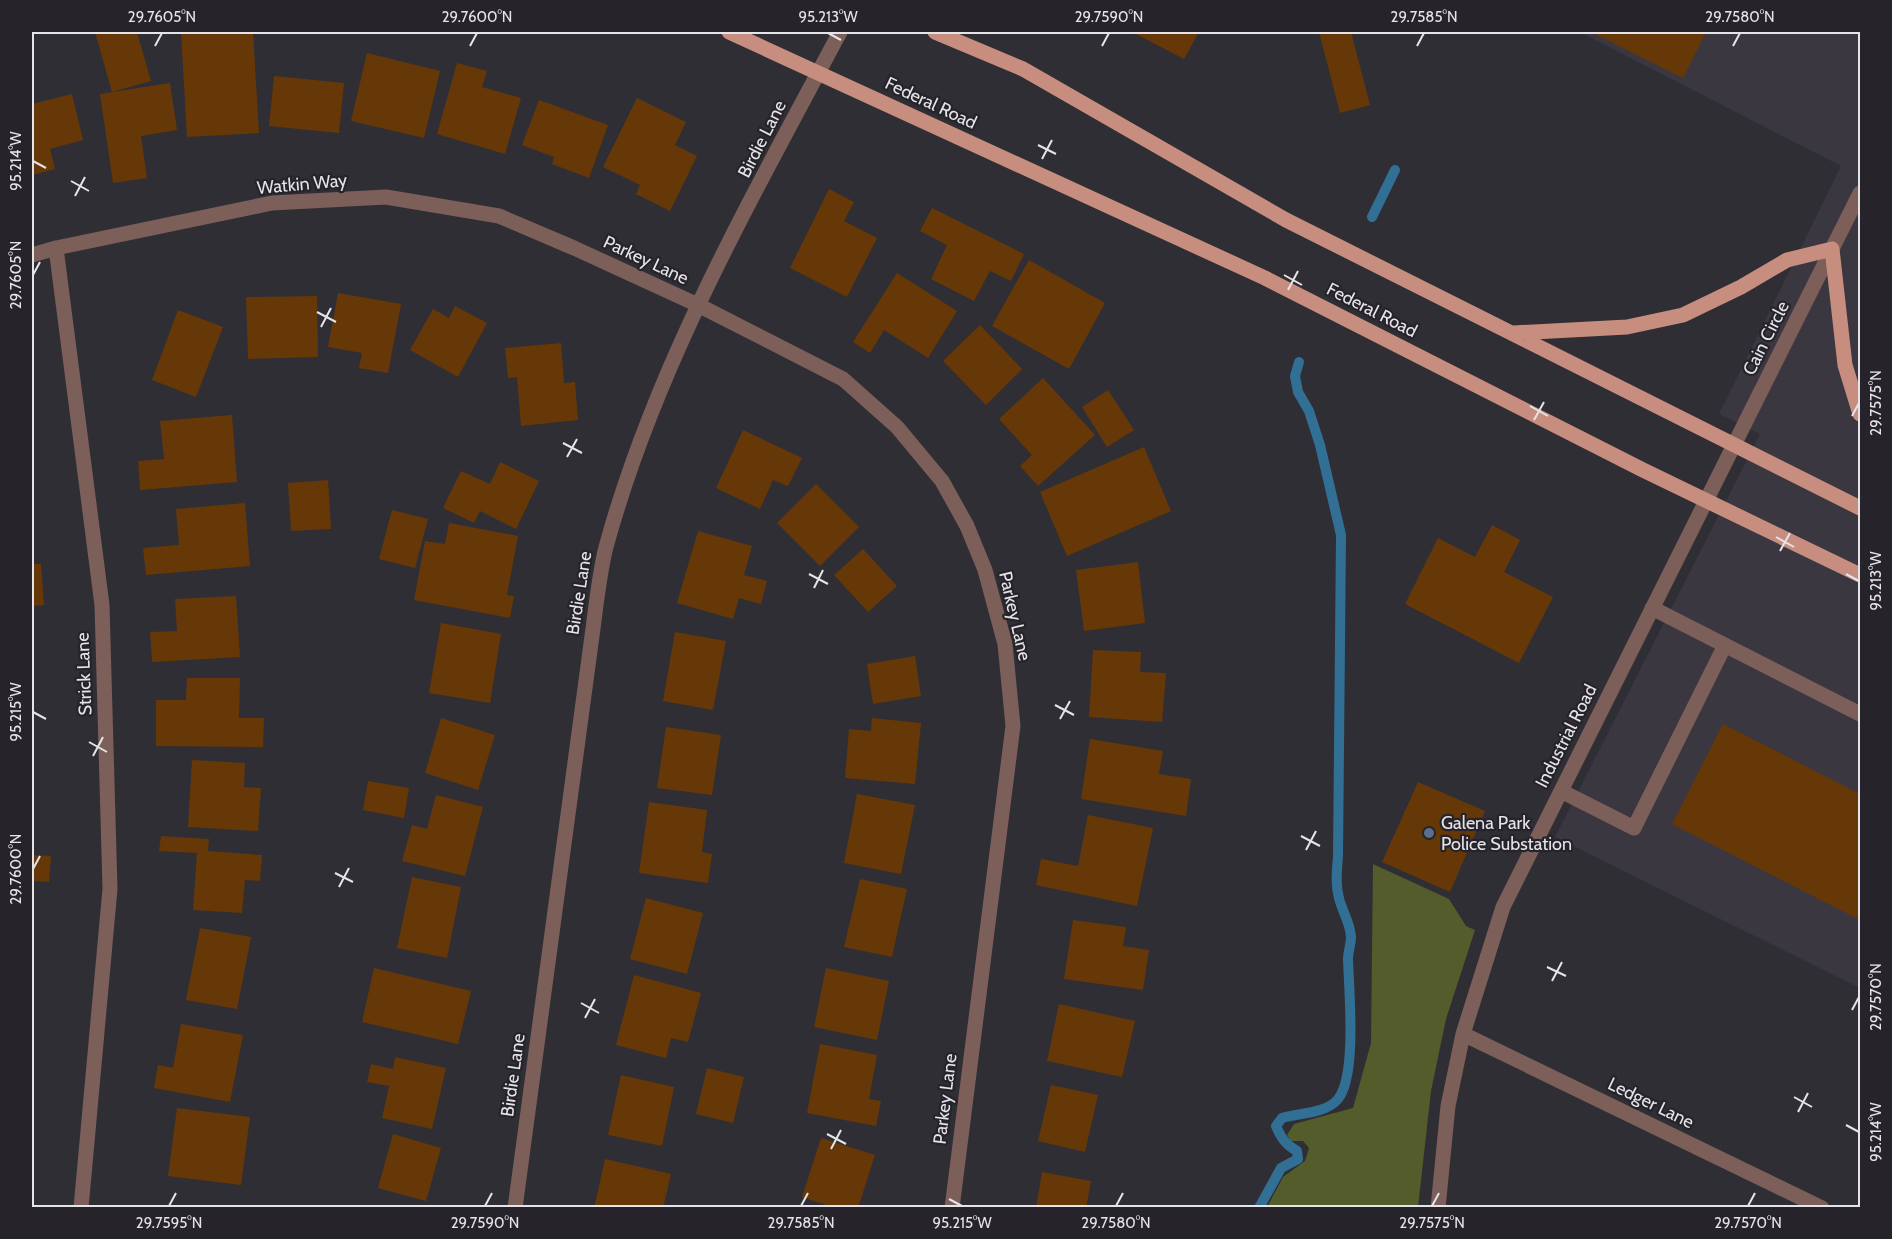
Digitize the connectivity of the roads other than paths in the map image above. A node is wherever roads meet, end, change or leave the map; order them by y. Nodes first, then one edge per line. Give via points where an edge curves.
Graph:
1 (729, 32) edge
2 (840, 32) edge
3 (934, 32) edge
4 (818, 73) junction
5 (1860, 193) edge
6 (56, 248) junction
7 (574, 248) joint
8 (1832, 249) junction
9 (32, 255) edge
10 (698, 305) junction
11 (1511, 333) junction
12 (1860, 414) edge
13 (1734, 446) junction
14 (1706, 501) junction
15 (1860, 508) edge
16 (1860, 575) edge
17 (1652, 608) junction
18 (1725, 645) junction
19 (1860, 714) edge
20 (1561, 791) junction
21 (1463, 1034) junction
22 (81, 1208) edge
23 (515, 1208) edge
24 (952, 1208) edge
25 (1438, 1208) edge
26 (1822, 1208) edge

1 - 4 main road, Federal Road
2 - 4 street, Birdie Lane
3 - 11 main road via 1023,69 1286,220
4 - 10 street, Birdie Lane
4 - 14 main road, Federal Road via 1265,278
5 - 8 street, Cain Circle
6 - 7 street, Watkin Way via 272,204 386,197 499,216
6 - 9 street, Watkin Way
6 - 22 street, Strick Lane via 102,606 110,889
7 - 10 street, Parkey Lane
8 - 11 main road via 1787,260 1683,315 1627,327
8 - 12 main road via 1845,365
8 - 13 street, Cain Circle
10 - 23 street, Birdie Lane via 634,456 606,549
10 - 24 street, Parkey Lane via 843,380 897,427 942,481 985,570 1005,644 1013,726
11 - 13 main road
13 - 14 street, Cain Circle
13 - 15 main road
14 - 16 main road, Federal Road
14 - 17 street, Industrial Road
17 - 18 street
17 - 20 street, Industrial Road
18 - 19 street
18 - 20 street via 1634,828
20 - 21 street, Industrial Road via 1503,907
21 - 25 street, Industrial Road via 1448,1106
21 - 26 street, Ledger Lane

